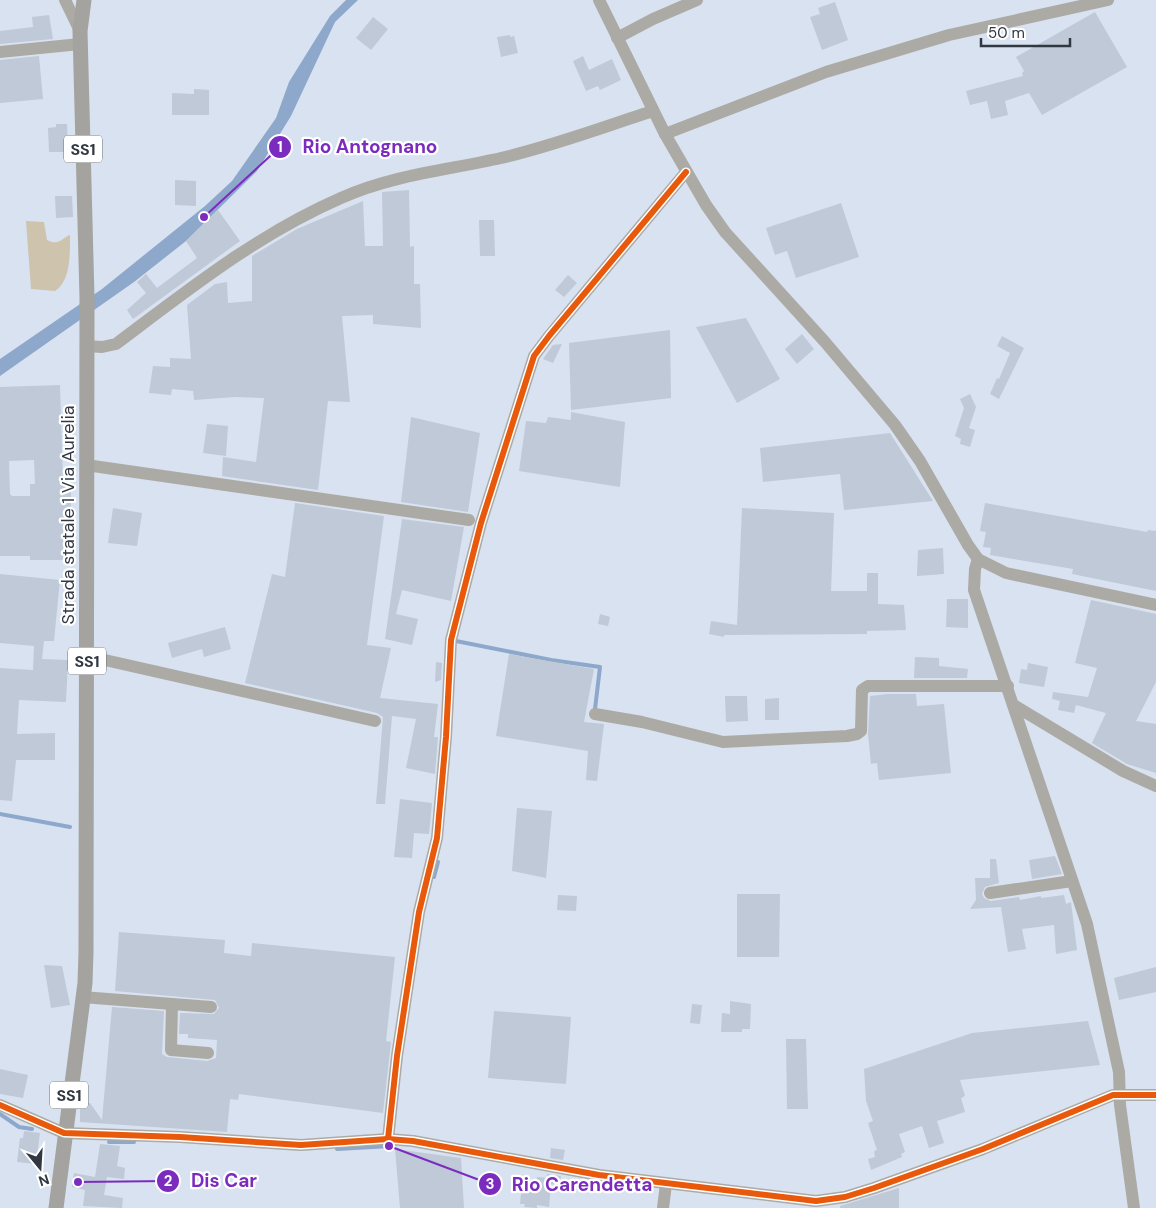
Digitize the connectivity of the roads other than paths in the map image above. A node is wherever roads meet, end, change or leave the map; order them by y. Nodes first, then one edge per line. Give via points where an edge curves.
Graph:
1 (65, 0) edge
2 (84, 0) edge
3 (599, 0) edge
4 (697, 0) edge
5 (1108, 0) edge
6 (80, 38) junction
7 (617, 38) junction
8 (0, 52) edge
9 (653, 111) junction
10 (665, 134) junction
11 (686, 172) junction
12 (86, 342) junction
13 (86, 465) junction
14 (468, 520) dead end
15 (978, 559) junction
16 (1156, 606) edge
17 (87, 656) junction
18 (1008, 686) junction
19 (1015, 706) junction
20 (595, 714) dead end
21 (375, 721) dead end
22 (1156, 786) edge
23 (1072, 881) junction
24 (990, 893) dead end
25 (82, 996) junction
26 (172, 1004) junction
27 (211, 1007) dead end
28 (208, 1053) dead end
29 (1120, 1094) junction
30 (1156, 1095) edge
31 (0, 1105) edge
32 (64, 1133) junction
33 (388, 1139) junction
34 (666, 1184) junction
35 (56, 1208) edge
36 (664, 1208) edge
37 (1134, 1208) edge

1 - 6 street
2 - 6 main road, Strada statale 1 Via Aurelia / SS1
3 - 7 street
4 - 7 street
5 - 10 street via 949,35 826,72
6 - 8 street
6 - 12 main road, Strada statale 1 Via Aurelia / SS1
7 - 9 street
9 - 10 street
9 - 12 street via 505,157 415,174 341,198 224,262 116,344 102,347
10 - 11 street
11 - 15 street via 725,232 825,342 905,439
11 - 33 street via 534,356 489,495 451,640 437,838 419,912
12 - 13 main road, Strada statale 1 Via Aurelia / SS1
13 - 14 street
13 - 17 main road, Strada statale 1 Via Aurelia / SS1
15 - 16 street via 1006,573
15 - 18 street via 974,569 974,590
17 - 21 street
17 - 25 main road, Strada statale 1 Via Aurelia / SS1 via 86,952
18 - 19 street
18 - 20 street via 868,686 860,697 861,731 848,736 723,742
19 - 22 street via 1123,771
19 - 23 street
23 - 24 street
23 - 29 street via 1091,941 1119,1072
25 - 26 street
25 - 32 main road, Strada statale 1 Via Aurelia / SS1
26 - 27 street
26 - 28 street via 171,1050
29 - 30 street
29 - 34 street via 1092,1102 983,1149 846,1197 816,1201
29 - 37 street
31 - 32 street
32 - 33 street via 180,1136 301,1145
32 - 35 main road, Strada statale 1 Via Aurelia / SS1
33 - 34 street
34 - 36 street

